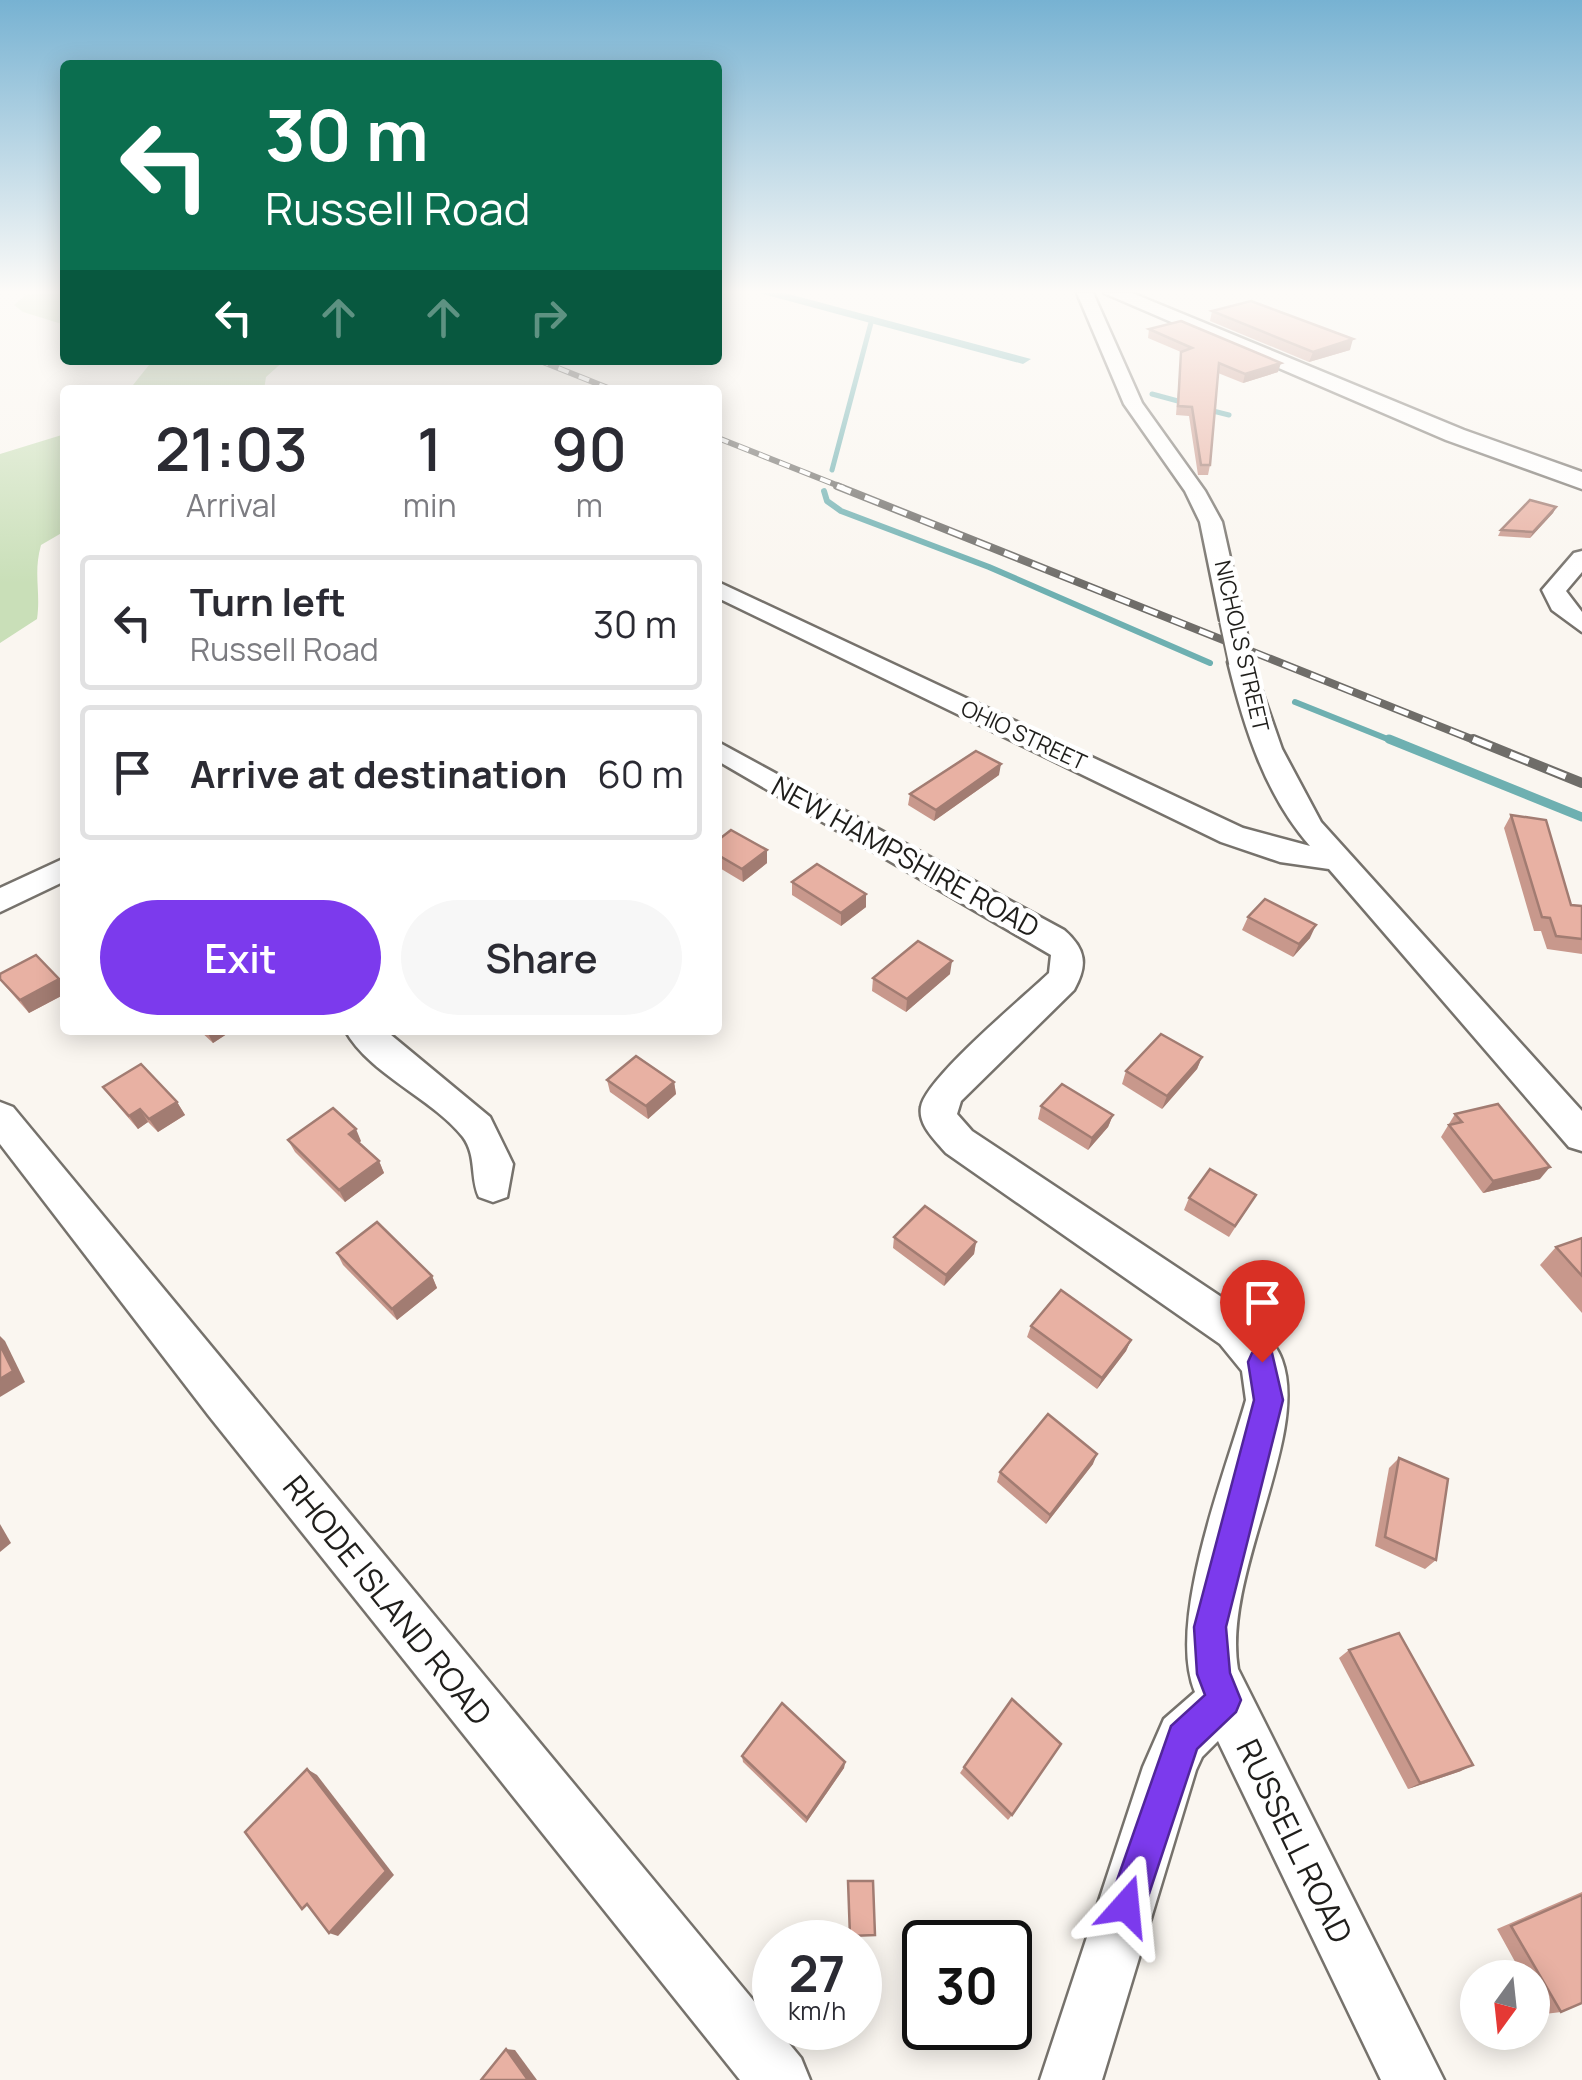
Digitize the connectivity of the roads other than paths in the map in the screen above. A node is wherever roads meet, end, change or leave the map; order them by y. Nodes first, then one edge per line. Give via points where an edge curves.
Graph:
1 (1128, 390) edge
2 (1347, 390) edge
3 (1582, 481) edge
4 (1582, 558) edge
5 (722, 592) edge
6 (1582, 625) edge
7 (722, 752) edge
8 (1338, 860) junction
9 (60, 871) edge
10 (0, 901) edge
11 (368, 1035) edge
12 (0, 1116) edge
13 (1582, 1136) edge
14 (492, 1186) dead end
15 (1262, 1362) joint
16 (1224, 1700) junction
17 (779, 2080) edge
18 (1072, 2080) edge
19 (1414, 2080) edge

1 - 8 street, NICHOLS STREET, bridge via 1211,522 1254,714 1291,800
2 - 3 main road
4 - 6 street via 1554,590 1560,606
5 - 8 street, OHIO STREET via 1232,834 1280,852
7 - 15 street, NEW HAMPSHIRE ROAD via 1063,946 1070,968 1062,981 948,1091 939,1118 959,1142 1234,1330
8 - 13 street, NICHOLS STREET
9 - 10 street
11 - 14 street via 478,1128 494,1164
12 - 17 street, RHODE ISLAND ROAD
15 - 16 street, RUSSELL ROAD via 1268,1400 1210,1627
16 - 18 street via 1184,1738 1170,1767
16 - 19 street, RUSSELL ROAD

